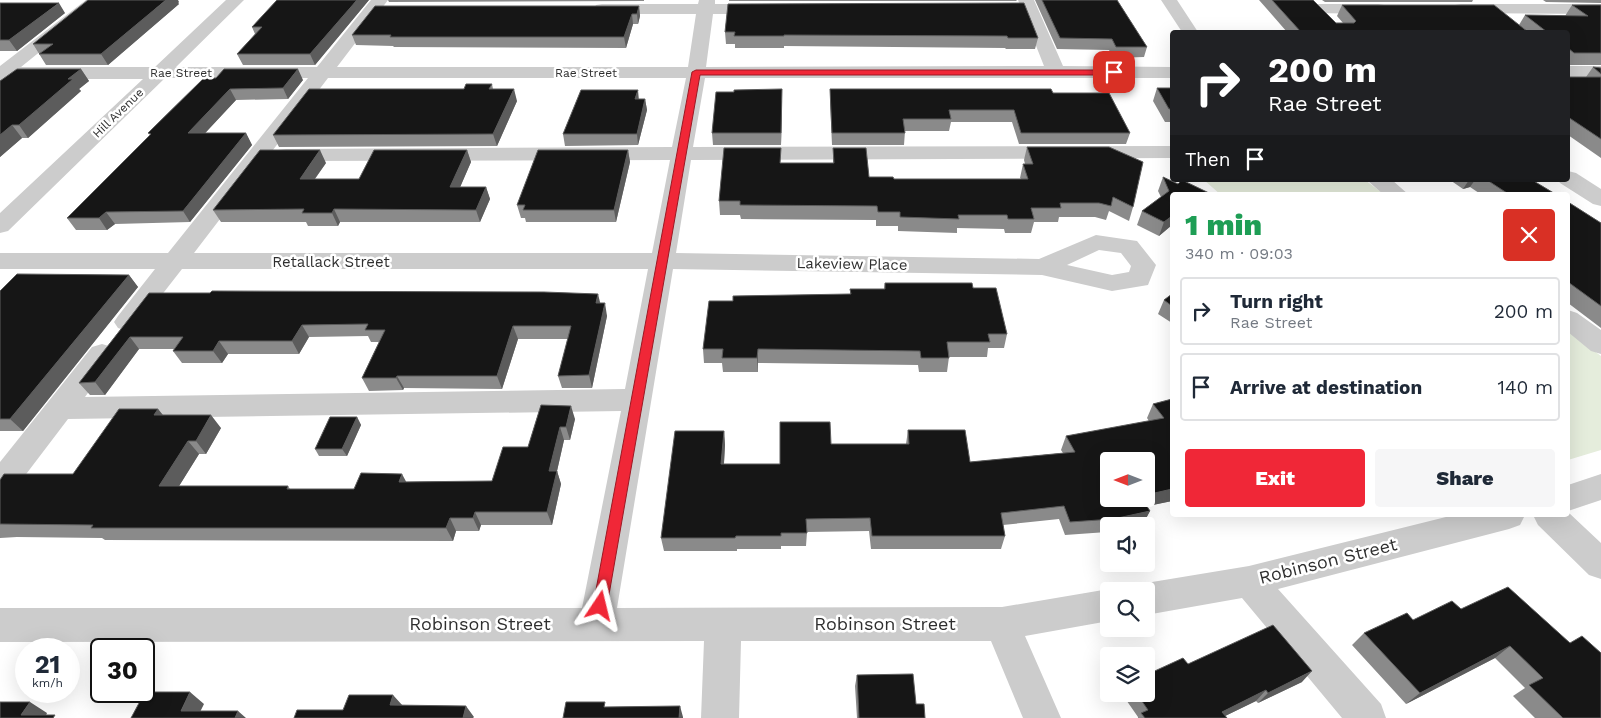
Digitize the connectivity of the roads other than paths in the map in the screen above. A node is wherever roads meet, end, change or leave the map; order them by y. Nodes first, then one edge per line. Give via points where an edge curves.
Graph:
1 (236, 0) edge
2 (1169, 0) edge
3 (92, 3) edge
4 (706, 4) edge
5 (1028, 4) edge
6 (1315, 4) edge
7 (382, 6) edge
8 (58, 7) edge
9 (1010, 8) edge
10 (588, 9) edge
11 (784, 9) edge
12 (1397, 9) edge
13 (1446, 9) edge
14 (1601, 9) edge
15 (1335, 27) edge
16 (1189, 30) edge
17 (696, 72) junction
18 (1056, 72) junction
19 (1170, 72) edge
20 (1570, 72) edge
21 (160, 73) junction
22 (324, 73) junction
23 (1, 74) edge
24 (1596, 75) edge
25 (682, 152) junction
26 (1170, 152) edge
27 (259, 155) junction
28 (1570, 179) edge
29 (1381, 182) edge
30 (1394, 192) edge
31 (1601, 200) edge
32 (0, 226) edge
33 (0, 261) edge
34 (662, 261) junction
35 (174, 262) junction
36 (1042, 267) dead end
37 (1570, 321) edge
38 (1601, 344) edge
39 (637, 400) junction
40 (60, 408) junction
41 (0, 484) edge
42 (1601, 487) edge
43 (1570, 497) edge
44 (1501, 517) edge
45 (1551, 517) edge
46 (1601, 564) edge
47 (1249, 581) junction
48 (1155, 597) edge
49 (1100, 607) edge
50 (596, 624) junction
51 (723, 624) junction
52 (1002, 624) junction
53 (0, 625) edge
54 (720, 718) edge
55 (1042, 718) edge
56 (1367, 718) edge

1 - 21 street, Hill Avenue
2 - 16 street
3 - 8 street
3 - 23 street
4 - 10 street
4 - 11 street
4 - 17 street
5 - 9 street
5 - 18 street
6 - 12 street
6 - 15 street
7 - 22 street
13 - 14 street
17 - 18 street, Rae Street
17 - 22 street, Rae Street
17 - 25 street
18 - 19 street, Rae Street
20 - 24 street
21 - 22 street, Rae Street
21 - 23 street, Rae Street
21 - 32 street, Hill Avenue
22 - 27 street
25 - 26 street
25 - 27 street
25 - 34 street
27 - 35 street
28 - 31 street
29 - 30 street
33 - 35 street, Retallack Street
34 - 35 street, Retallack Street
34 - 36 street, Lakeview Place
34 - 39 street
35 - 40 street
37 - 38 street
39 - 40 street
39 - 50 street
40 - 41 street
42 - 43 street
44 - 47 street, Robinson Street
45 - 46 street
47 - 48 street, Robinson Street
47 - 56 street
49 - 52 street, Robinson Street
50 - 51 street, Robinson Street
50 - 53 street, Robinson Street
51 - 52 street, Robinson Street
51 - 54 street
52 - 55 street

